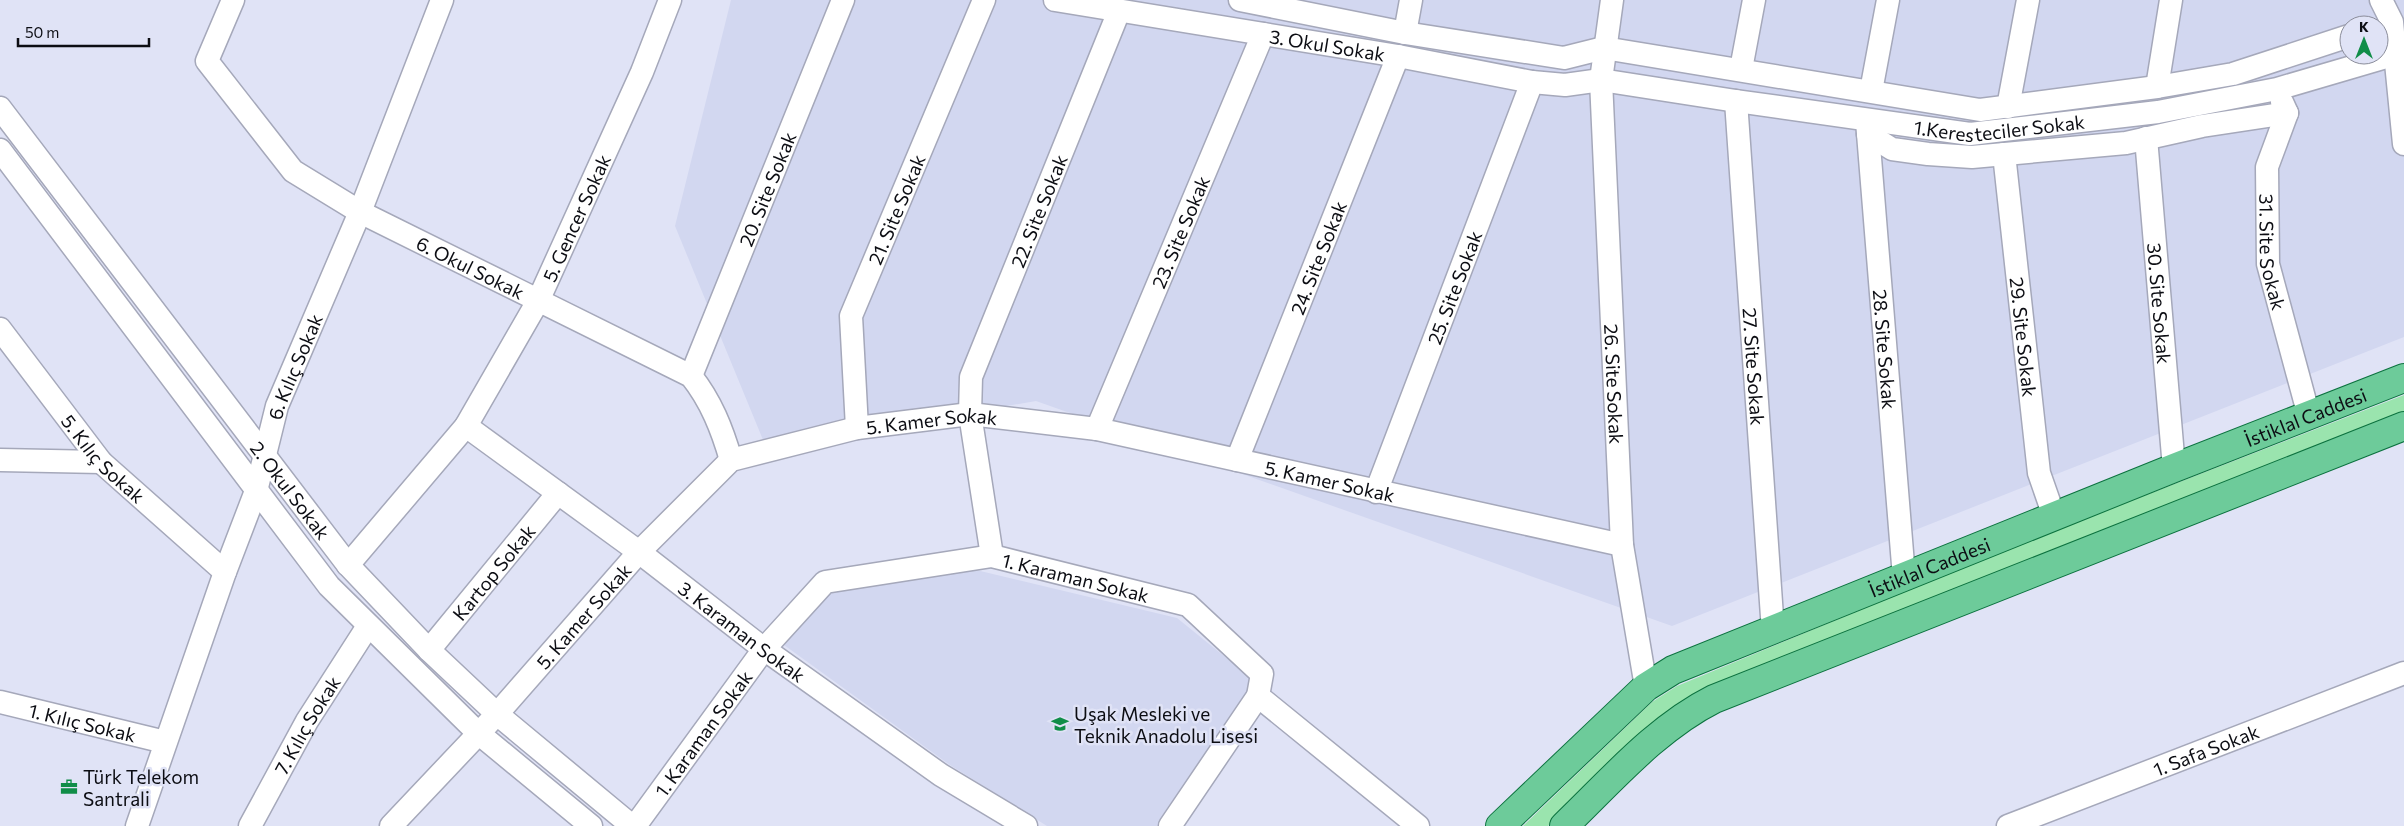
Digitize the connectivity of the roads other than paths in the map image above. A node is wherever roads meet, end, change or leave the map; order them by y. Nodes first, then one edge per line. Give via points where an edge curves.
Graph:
1 (232, 0) edge
2 (442, 0) edge
3 (670, 0) edge
4 (843, 0) edge
5 (984, 0) edge
6 (1055, 0) edge
7 (1240, 0) edge
8 (1411, 0) edge
9 (1612, 0) edge
10 (1754, 0) edge
11 (1888, 0) edge
12 (2028, 0) edge
13 (2172, 0) edge
14 (2381, 0) edge
15 (1278, 4) edge
16 (1119, 11) junction
17 (2384, 15) edge
18 (1405, 33) junction
19 (1263, 34) junction
20 (2339, 39) edge
21 (2389, 40) edge
22 (1604, 48) junction
23 (2393, 55) junction
24 (1398, 56) junction
25 (1742, 69) junction
26 (1601, 80) junction
27 (1532, 82) junction
28 (2157, 87) junction
29 (2277, 89) junction
30 (1870, 91) junction
31 (1736, 102) junction
32 (2008, 107) junction
33 (0, 108) edge
34 (2287, 113) junction
35 (1868, 128) junction
36 (2146, 138) junction
37 (2404, 144) edge
38 (2004, 154) junction
39 (2, 156) edge
40 (360, 212) junction
41 (538, 301) junction
42 (0, 329) edge
43 (691, 376) junction
44 (2404, 378) edge
45 (970, 414) junction
46 (2309, 416) junction
47 (466, 426) junction
48 (2404, 426) edge
49 (857, 428) junction
50 (1097, 430) junction
51 (264, 456) junction
52 (0, 460) edge
53 (731, 460) junction
54 (1237, 460) junction
55 (101, 462) junction
56 (2174, 468) junction
57 (256, 491) junction
58 (1376, 492) junction
59 (558, 493) junction
60 (2054, 516) junction
61 (1622, 545) junction
62 (639, 552) junction
63 (992, 556) junction
64 (348, 565) junction
65 (226, 572) junction
66 (1904, 578) junction
67 (368, 626) junction
68 (1773, 631) junction
69 (764, 649) junction
70 (430, 650) junction
71 (2404, 673) edge
72 (1646, 687) junction
73 (1258, 696) junction
74 (0, 702) edge
75 (497, 714) junction
76 (477, 732) junction
77 (165, 742) junction
78 (137, 826) edge
79 (250, 826) edge
80 (391, 826) edge
81 (591, 826) edge
82 (634, 826) edge
83 (1026, 826) edge
84 (1170, 826) edge
85 (1418, 826) edge
86 (1500, 826) edge
87 (1564, 826) edge
88 (2008, 826) edge

1 - 40 street, 6. Okul Sokak via 207,61 293,171
2 - 40 street, 6. Kılıç Sokak
3 - 41 street, 5. Gencer Sokak via 642,72
4 - 43 street, 20. Site Sokak
5 - 49 street, 21. Site Sokak via 851,316
6 - 16 street, 3. Okul Sokak
7 - 15 street, 3. Okul Sokak
8 - 18 street
9 - 22 street, 26. Site Sokak
10 - 25 street
11 - 30 street
12 - 32 street
13 - 28 street
14 - 17 street
15 - 18 street, 3. Okul Sokak
16 - 19 street, 3. Okul Sokak
16 - 45 street, 22. Site Sokak via 971,377
18 - 22 street, 3. Okul Sokak via 1564,58
19 - 24 street, 3. Okul Sokak
19 - 50 street, 23. Site Sokak
20 - 28 street, 1.Keresteciler Sokak via 2233,74
21 - 23 street
22 - 25 street, 1.Keresteciler Sokak
22 - 26 street, 26. Site Sokak
23 - 29 street, 1.Keresteciler Sokak
23 - 37 street
24 - 27 street, 3. Okul Sokak
24 - 54 street, 24. Site Sokak
25 - 30 street, 1.Keresteciler Sokak
26 - 27 street, 3. Okul Sokak via 1565,85
26 - 31 street, 1.Keresteciler Sokak
26 - 61 street, 26. Site Sokak
27 - 58 street, 25. Site Sokak
28 - 32 street, 1.Keresteciler Sokak
29 - 34 street
29 - 35 street, 1.Keresteciler Sokak via 2158,112 1970,134
30 - 32 street, 1.Keresteciler Sokak via 1980,110
31 - 35 street, 1.Keresteciler Sokak
31 - 68 street, 27. Site Sokak
33 - 51 street, 2. Okul Sokak
34 - 36 street
34 - 46 street, 31. Site Sokak via 2267,167 2268,264
35 - 38 street via 1892,149 1972,157
35 - 66 street, 28. Site Sokak
36 - 38 street via 2126,143
36 - 56 street, 30. Site Sokak
38 - 60 street, 29. Site Sokak via 2039,472
39 - 57 street, 2. Okul Sokak
40 - 41 street, 6. Okul Sokak
40 - 51 street, 6. Kılıç Sokak via 277,406
41 - 43 street, 6. Okul Sokak
41 - 47 street, 5. Gencer Sokak
42 - 55 street, 5. Kılıç Sokak
43 - 53 street, 6. Okul Sokak via 702,389 722,429
44 - 46 main road, İstiklal Caddesi
45 - 49 street, 5. Kamer Sokak
45 - 50 street, 5. Kamer Sokak
45 - 63 street, 22. Site Sokak
46 - 56 main road, İstiklal Caddesi
47 - 59 street, 3. Karaman Sokak
47 - 64 street, 5. Gencer Sokak
48 - 87 main road via 1714,699 1688,712 1656,738
49 - 53 street, 5. Kamer Sokak
50 - 54 street, 5. Kamer Sokak
51 - 57 street, 6. Kılıç Sokak
51 - 64 street, 2. Okul Sokak
52 - 55 street
53 - 62 street, 5. Kamer Sokak
54 - 58 street, 5. Kamer Sokak
55 - 65 street, 5. Kılıç Sokak
56 - 60 main road, İstiklal Caddesi
57 - 65 street, 6. Kılıç Sokak
57 - 67 street, 2. Okul Sokak via 329,586
58 - 61 street, 5. Kamer Sokak
59 - 62 street, 3. Karaman Sokak
59 - 70 street, Kartop Sokak
60 - 66 main road, İstiklal Caddesi
61 - 72 street, 26. Site Sokak
62 - 69 street, 3. Karaman Sokak
62 - 75 street, 5. Kamer Sokak
63 - 69 street, 1. Karaman Sokak via 826,582
63 - 73 street, 1. Karaman Sokak via 1188,605 1262,674
64 - 70 street, 2. Okul Sokak
65 - 77 street, 6. Kılıç Sokak
66 - 68 main road, İstiklal Caddesi
67 - 76 street, 2. Okul Sokak
67 - 79 street, 7. Kılıç Sokak via 307,721
68 - 72 main road, İstiklal Caddesi via 1673,670
69 - 82 street, 1. Karaman Sokak
69 - 83 street, 3. Karaman Sokak via 941,775
70 - 75 street, 2. Okul Sokak
71 - 88 street, 1. Safa Sokak
72 - 86 main road, İstiklal Caddesi
73 - 84 street
73 - 85 street
74 - 77 street, 1. Kılıç Sokak
75 - 76 street, 5. Kamer Sokak
75 - 82 street, 2. Okul Sokak
76 - 80 street, 5. Kamer Sokak
76 - 81 street, 2. Okul Sokak
77 - 78 street, 6. Kılıç Sokak

